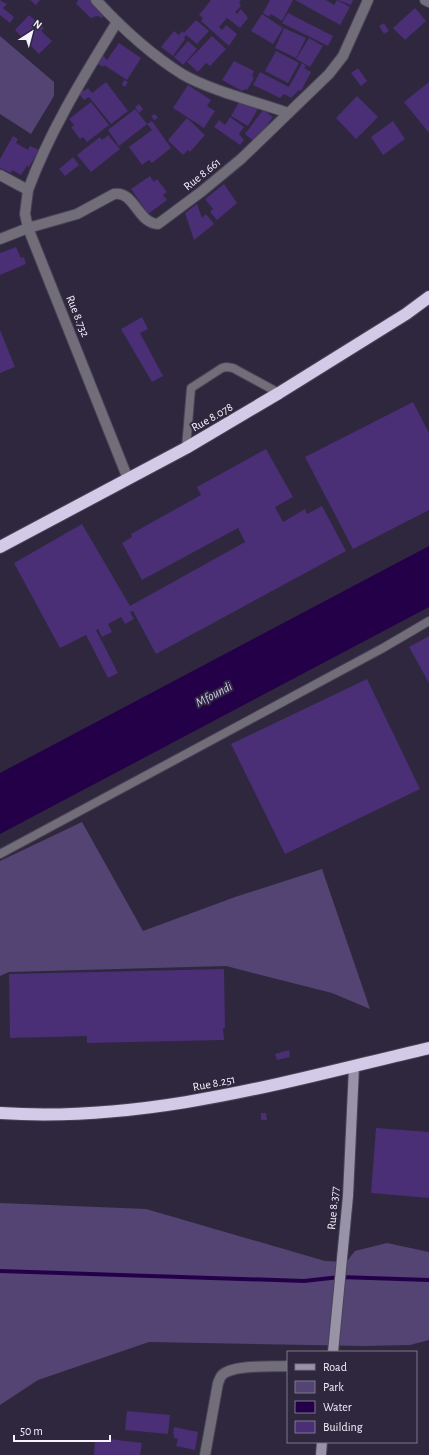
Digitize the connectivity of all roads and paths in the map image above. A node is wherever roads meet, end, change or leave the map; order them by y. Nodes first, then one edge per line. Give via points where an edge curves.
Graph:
1 (96, 0) edge
2 (368, 0) edge
3 (425, 0) edge
4 (429, 2) edge
5 (117, 22) junction
6 (288, 113) junction
7 (0, 175) edge
8 (28, 190) junction
9 (28, 228) junction
10 (0, 239) edge
11 (429, 297) edge
12 (279, 394) junction
13 (186, 448) junction
14 (128, 479) junction
15 (0, 547) edge
16 (429, 621) edge
17 (0, 854) edge
18 (429, 1048) edge
19 (354, 1067) junction
20 (0, 1113) edge
21 (333, 1351) edge
22 (287, 1366) edge
23 (322, 1443) edge
24 (205, 1455) edge
25 (321, 1455) edge

1 - 5 street
2 - 6 street, Rue 8.661 via 338,62
3 - 4 street
5 - 6 street via 183,75
5 - 8 street, Rue 8.732 via 71,98 40,158
6 - 9 street, Rue 8.661 via 241,159 158,224 147,222 126,196 120,193 77,214
7 - 8 street
8 - 9 street, Rue 8.732 via 25,214
9 - 10 street, Rue 8.661
9 - 14 street, Rue 8.732
11 - 12 highway, Rue 8.078
12 - 13 highway, Rue 8.078
12 - 13 lane via 233,368 222,368 191,388
13 - 14 highway, Rue 8.078
14 - 15 highway, Rue 8.078
16 - 17 lane
18 - 19 highway, Rue 8.251
19 - 20 highway, Rue 8.251 via 216,1098 153,1108 89,1114
19 - 21 street, Rue 8.377 via 348,1196
22 - 24 street via 243,1368 230,1370 222,1375 218,1383
23 - 25 street

